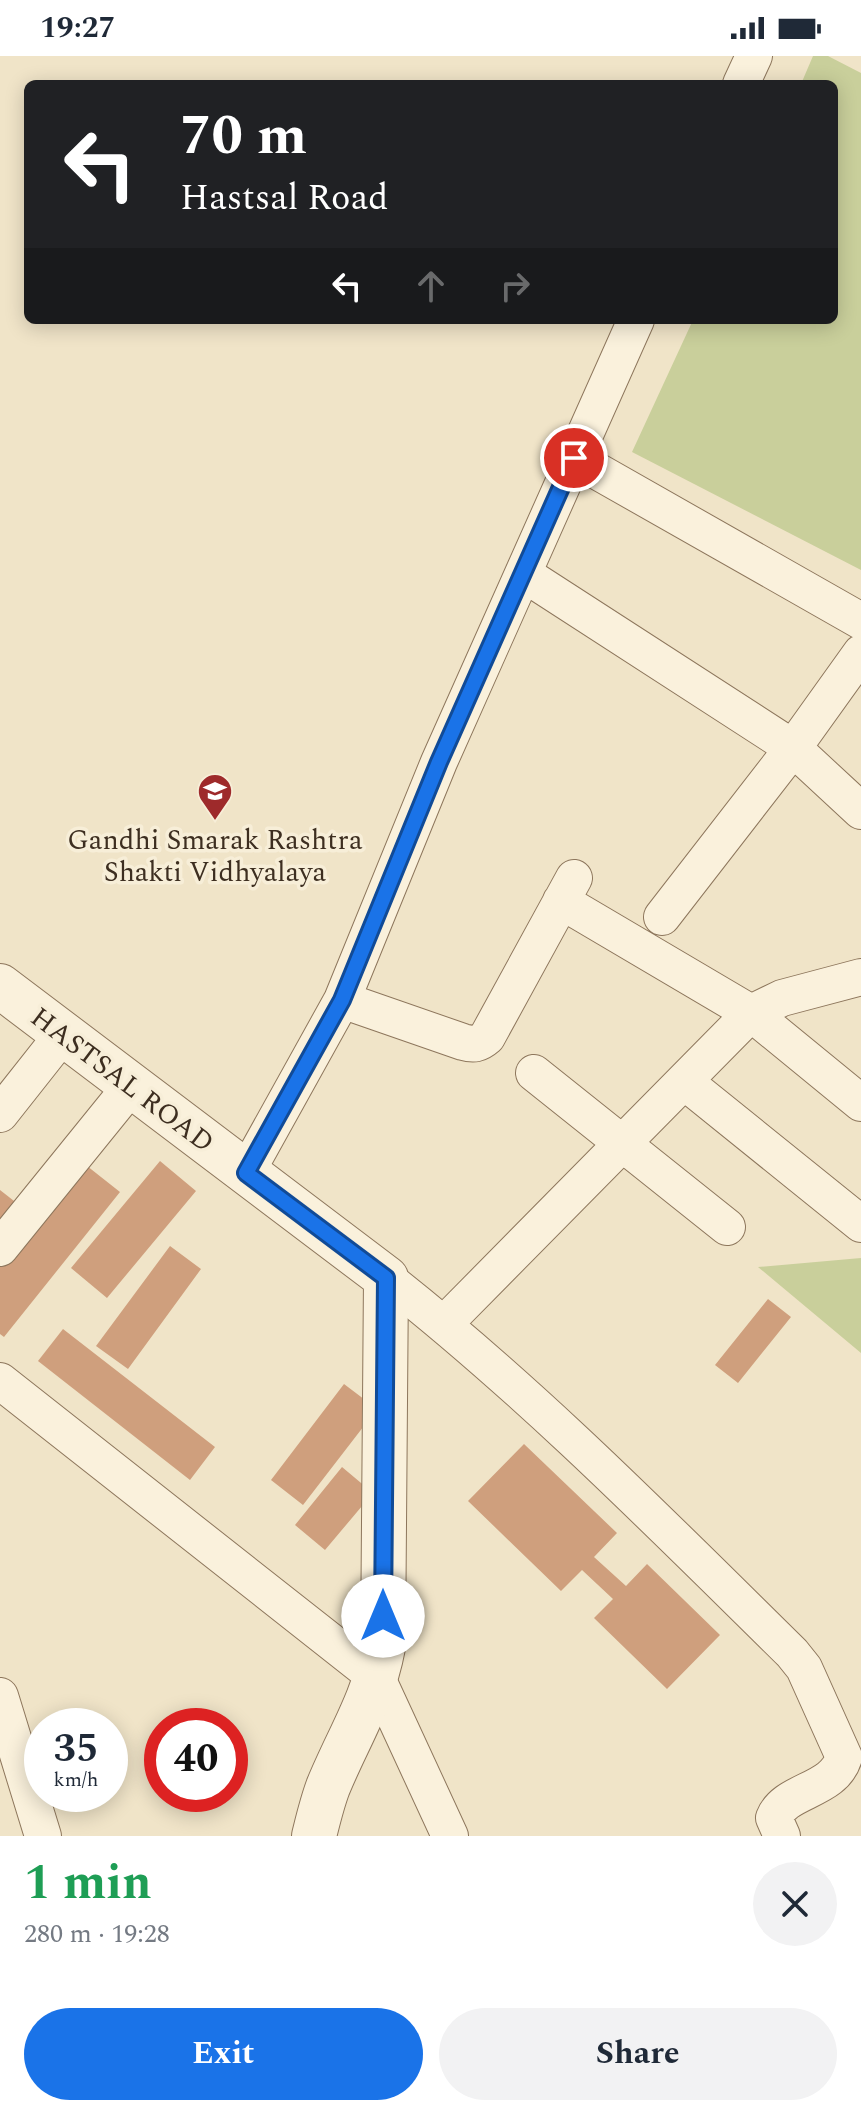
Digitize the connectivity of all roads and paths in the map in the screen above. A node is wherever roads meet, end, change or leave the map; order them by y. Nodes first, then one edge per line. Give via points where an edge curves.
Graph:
1 (754, 56) edge
2 (743, 80) edge
3 (634, 324) edge
4 (574, 458) junction
5 (524, 574) junction
6 (861, 621) edge
7 (861, 653) edge
8 (793, 748) junction
9 (861, 811) edge
10 (662, 917) dead end
11 (861, 977) edge
12 (0, 986) edge
13 (342, 1000) junction
14 (751, 1013) junction
15 (64, 1033) junction
16 (534, 1073) dead end
17 (685, 1082) junction
18 (132, 1085) junction
19 (861, 1103) edge
20 (0, 1114) edge
21 (621, 1142) junction
22 (246, 1173) junction
23 (861, 1224) edge
24 (727, 1227) dead end
25 (0, 1248) edge
26 (386, 1278) junction
27 (444, 1324) junction
28 (0, 1381) edge
29 (377, 1678) junction
30 (0, 1696) edge
31 (43, 1836) edge
32 (314, 1836) edge
33 (450, 1836) edge
34 (782, 1836) edge

1 - 2 street
3 - 4 street, HASTSAL ROAD
4 - 5 street, HASTSAL ROAD
4 - 6 street
5 - 8 street
5 - 13 street, HASTSAL ROAD via 439,762
7 - 8 street
8 - 9 street
8 - 10 street
11 - 14 street via 782,998
12 - 15 street, HASTSAL ROAD
13 - 14 street via 463,1042 481,1042 567,890
13 - 22 street, HASTSAL ROAD
14 - 17 street
14 - 19 street
15 - 18 street, HASTSAL ROAD
15 - 20 street
16 - 21 street
17 - 21 street
17 - 23 street
18 - 22 street, HASTSAL ROAD
18 - 25 street
21 - 24 street
21 - 27 street
22 - 26 street, HASTSAL ROAD
26 - 27 street
26 - 29 street via 383,1647
27 - 34 street via 616,1480 804,1668 844,1757 828,1779 780,1807 774,1818
28 - 29 street
29 - 32 street via 327,1790
29 - 33 street
30 - 31 street

